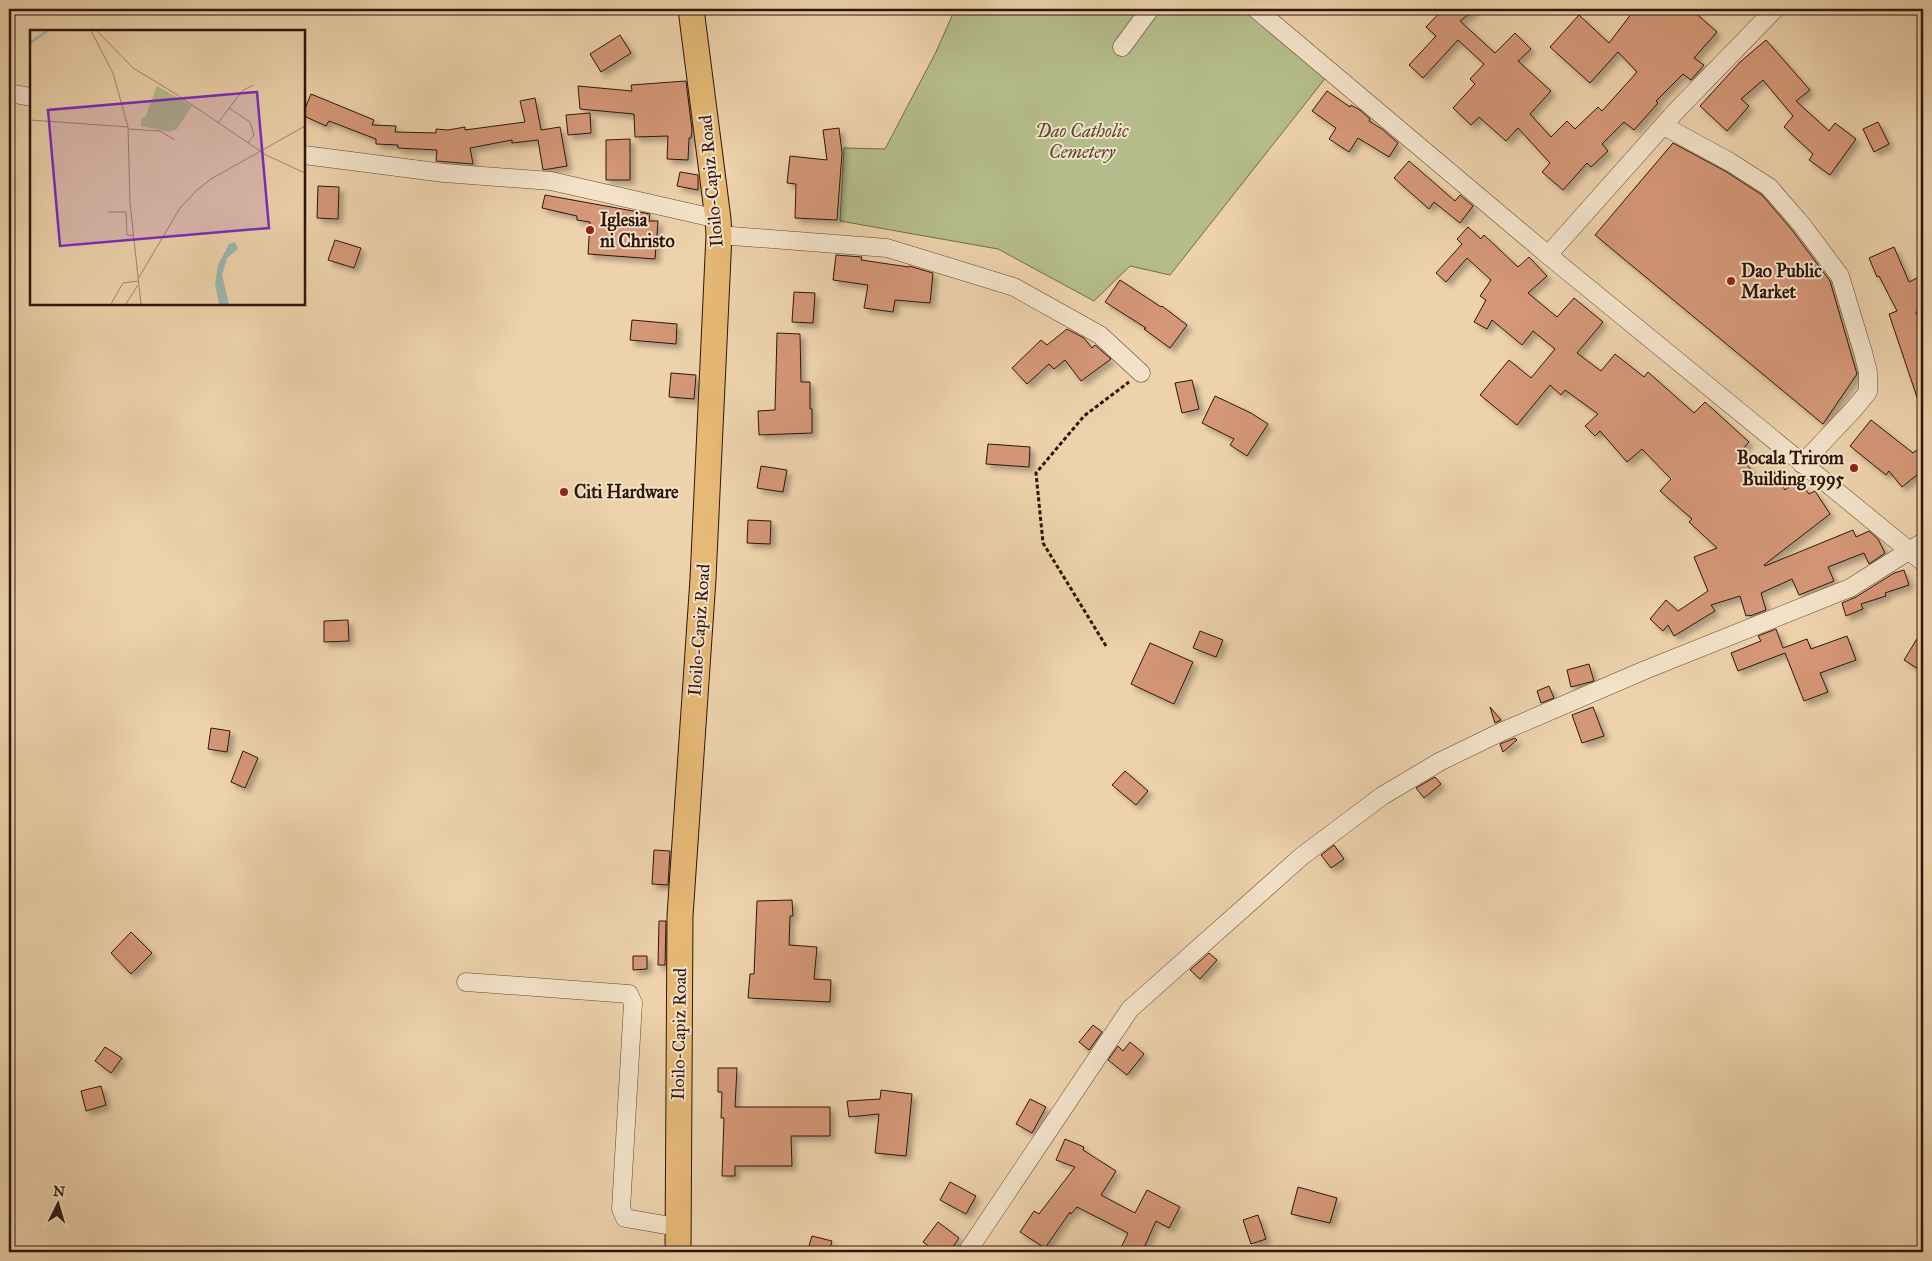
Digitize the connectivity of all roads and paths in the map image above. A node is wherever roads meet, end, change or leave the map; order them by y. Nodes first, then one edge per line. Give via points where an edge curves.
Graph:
1 (691, 9) edge
2 (1150, 9) edge
3 (1256, 9) edge
4 (1775, 9) edge
5 (1122, 47) dead end
6 (9, 93) edge
7 (30, 96) edge
8 (1664, 126) junction
9 (305, 155) edge
10 (719, 227) junction
11 (1548, 255) junction
12 (1141, 373) joint
13 (1802, 464) junction
14 (1916, 546) edge
15 (1923, 562) edge
16 (1106, 646) dead end
17 (466, 982) dead end
18 (677, 1227) junction
19 (678, 1252) edge
20 (966, 1252) edge

1 - 10 highway, Iloilo-Capiz Road
2 - 5 street
3 - 11 street
4 - 8 street
6 - 7 street
8 - 11 street
8 - 13 street via 1769,187 1840,276 1868,372 1868,392
9 - 10 street via 444,173 550,181
10 - 12 street via 887,248 1014,287 1100,335
10 - 18 highway, Iloilo-Capiz Road via 703,579 680,916
11 - 13 street
12 - 16 path via 1084,416 1036,473 1043,543
13 - 14 street
14 - 15 street
14 - 20 street via 1850,588 1501,732 1441,761 1382,796 1302,856 1130,1009
17 - 18 street via 629,994 632,1003 621,1209 625,1218
18 - 19 highway, Iloilo-Capiz Road

